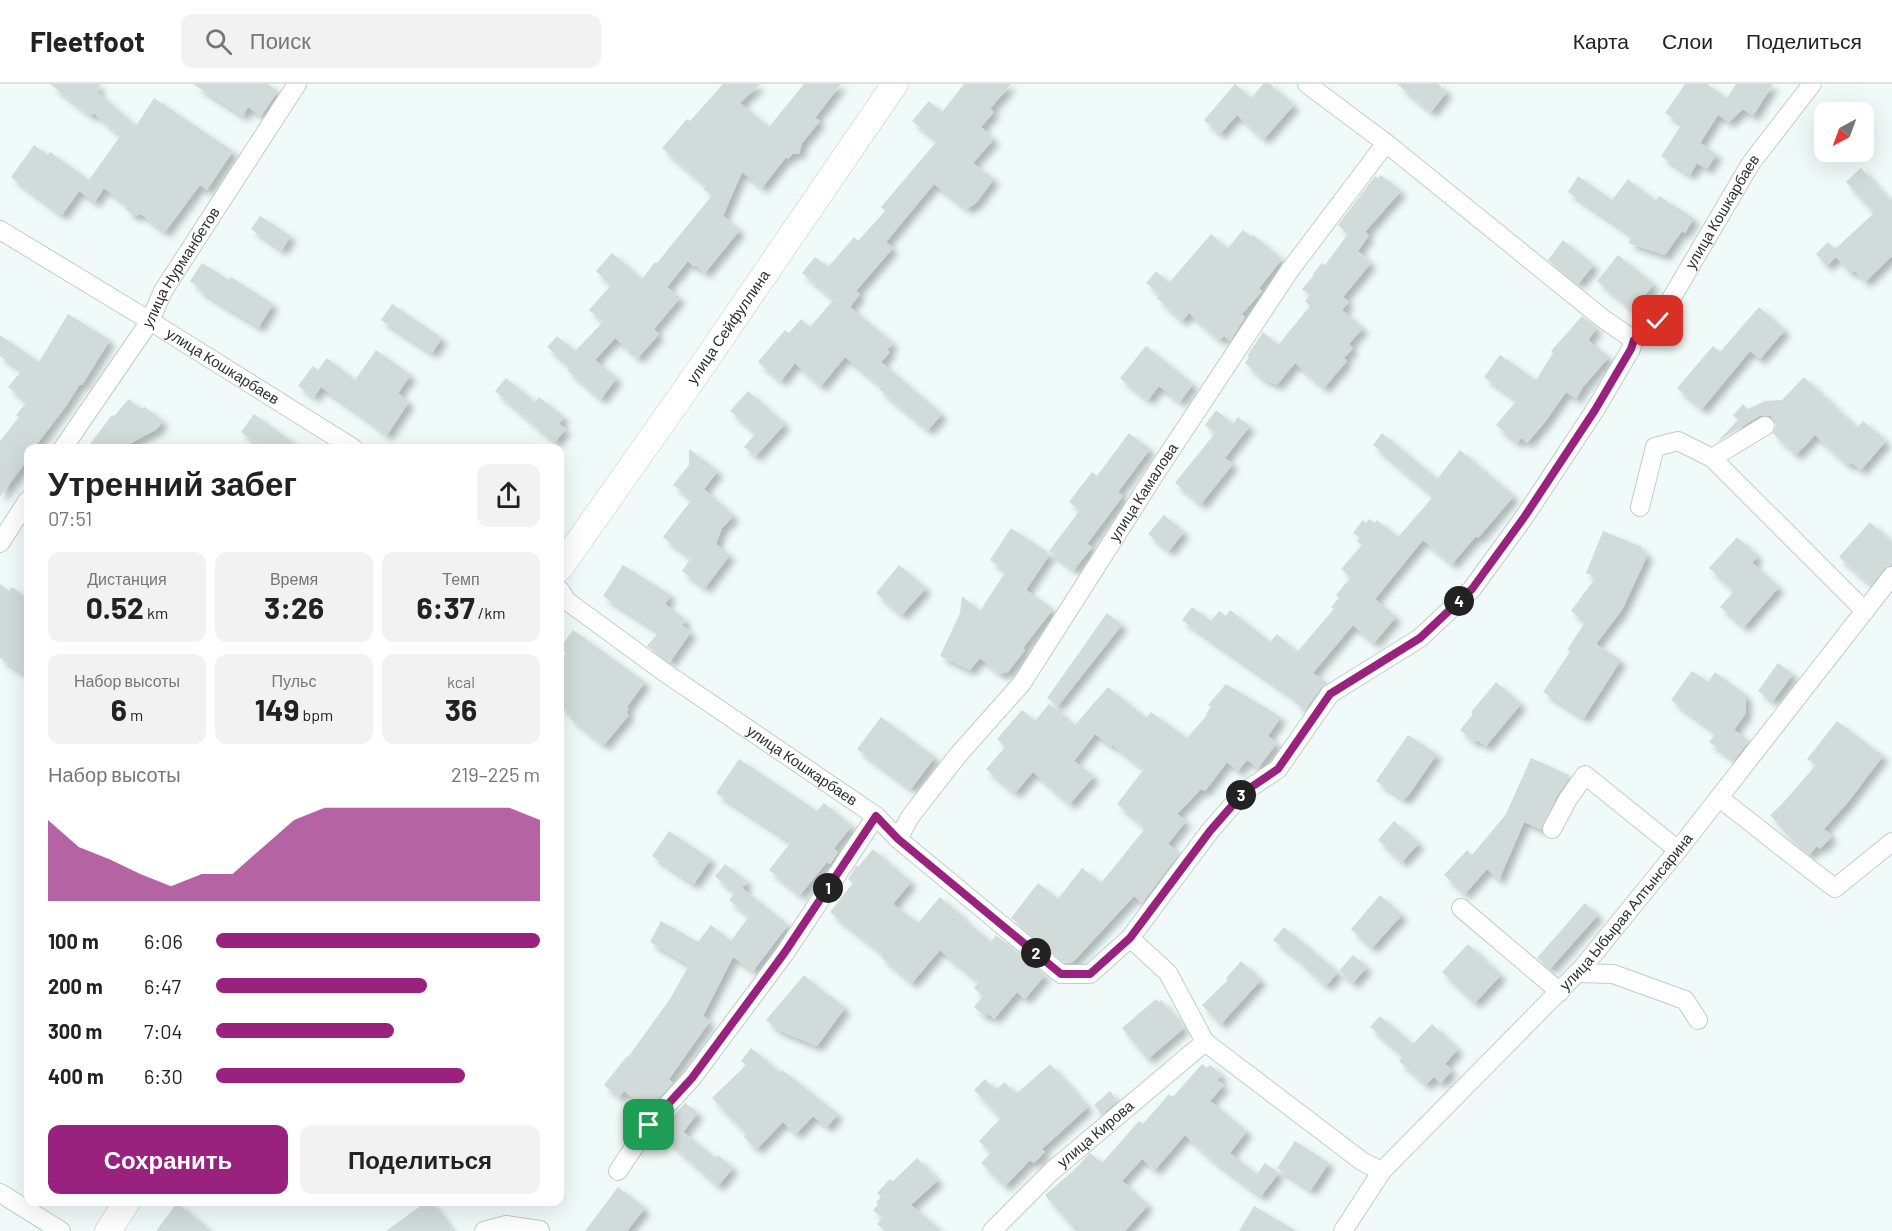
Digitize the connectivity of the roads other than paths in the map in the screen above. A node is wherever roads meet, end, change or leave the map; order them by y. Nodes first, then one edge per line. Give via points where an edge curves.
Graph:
1 (297, 84) edge
2 (895, 84) edge
3 (1307, 84) edge
4 (1812, 84) edge
5 (1386, 143) junction
6 (0, 230) edge
7 (150, 321) junction
8 (1634, 340) junction
9 (1765, 426) dead end
10 (66, 444) edge
11 (347, 444) edge
12 (1712, 458) junction
13 (24, 506) edge
14 (1640, 507) dead end
15 (0, 543) edge
16 (564, 562) edge
17 (1892, 576) edge
18 (564, 596) edge
19 (1865, 611) junction
20 (1719, 798) junction
21 (876, 816) junction
22 (1552, 829) dead end
23 (898, 839) junction
24 (1892, 842) edge
25 (1678, 850) junction
26 (1461, 908) dead end
27 (1130, 938) junction
28 (1577, 973) junction
29 (1560, 992) junction
30 (1698, 1020) dead end
31 (1205, 1042) junction
32 (618, 1171) dead end
33 (1382, 1171) junction
34 (0, 1193) edge
35 (124, 1206) edge
36 (540, 1230) edge
37 (61, 1231) edge
38 (108, 1231) edge
39 (484, 1231) edge
40 (992, 1231) edge
41 (1342, 1231) edge

1 - 7 street, улица Нурманбетов via 163,291
2 - 16 street, улица Сейфуллина
3 - 5 street
4 - 8 street, улица Кошкарбаев via 1751,163 1658,321
5 - 8 street
5 - 23 street, улица Камалова via 1290,270 1022,683 958,755 910,817
6 - 7 street, улица Кошкарбаев
7 - 10 street, улица Нурманбетов
7 - 11 street, улица Кошкарбаев
8 - 27 street, улица Кошкарбаев via 1595,410 1472,589 1420,638 1330,694 1278,769 1244,792
9 - 12 street
12 - 14 street via 1678,441 1655,447
12 - 19 street
13 - 15 street
17 - 19 street, улица Ыбырая Алтынсарина
18 - 21 street, улица Кошкарбаев via 664,672
19 - 20 street, улица Ыбырая Алтынсарина
20 - 24 street via 1835,888
20 - 25 street, улица Ыбырая Алтынсарина
21 - 23 street, улица Кошкарбаев
21 - 32 street via 785,952 692,1078 649,1125
22 - 25 street via 1585,775
23 - 27 street, улица Кошкарбаев via 1061,974 1090,974
25 - 28 street, улица Ыбырая Алтынсарина
26 - 29 street
27 - 31 street via 1168,973
28 - 29 street, улица Ыбырая Алтынсарина
28 - 30 street via 1613,974 1685,1000
29 - 33 street, улица Ыбырая Алтынсарина
31 - 33 street via 1363,1162
31 - 40 street, улица Кирова via 1052,1170
33 - 41 street, улица Ыбырая Алтынсарина
34 - 37 street
35 - 38 street
36 - 39 street via 506,1225

